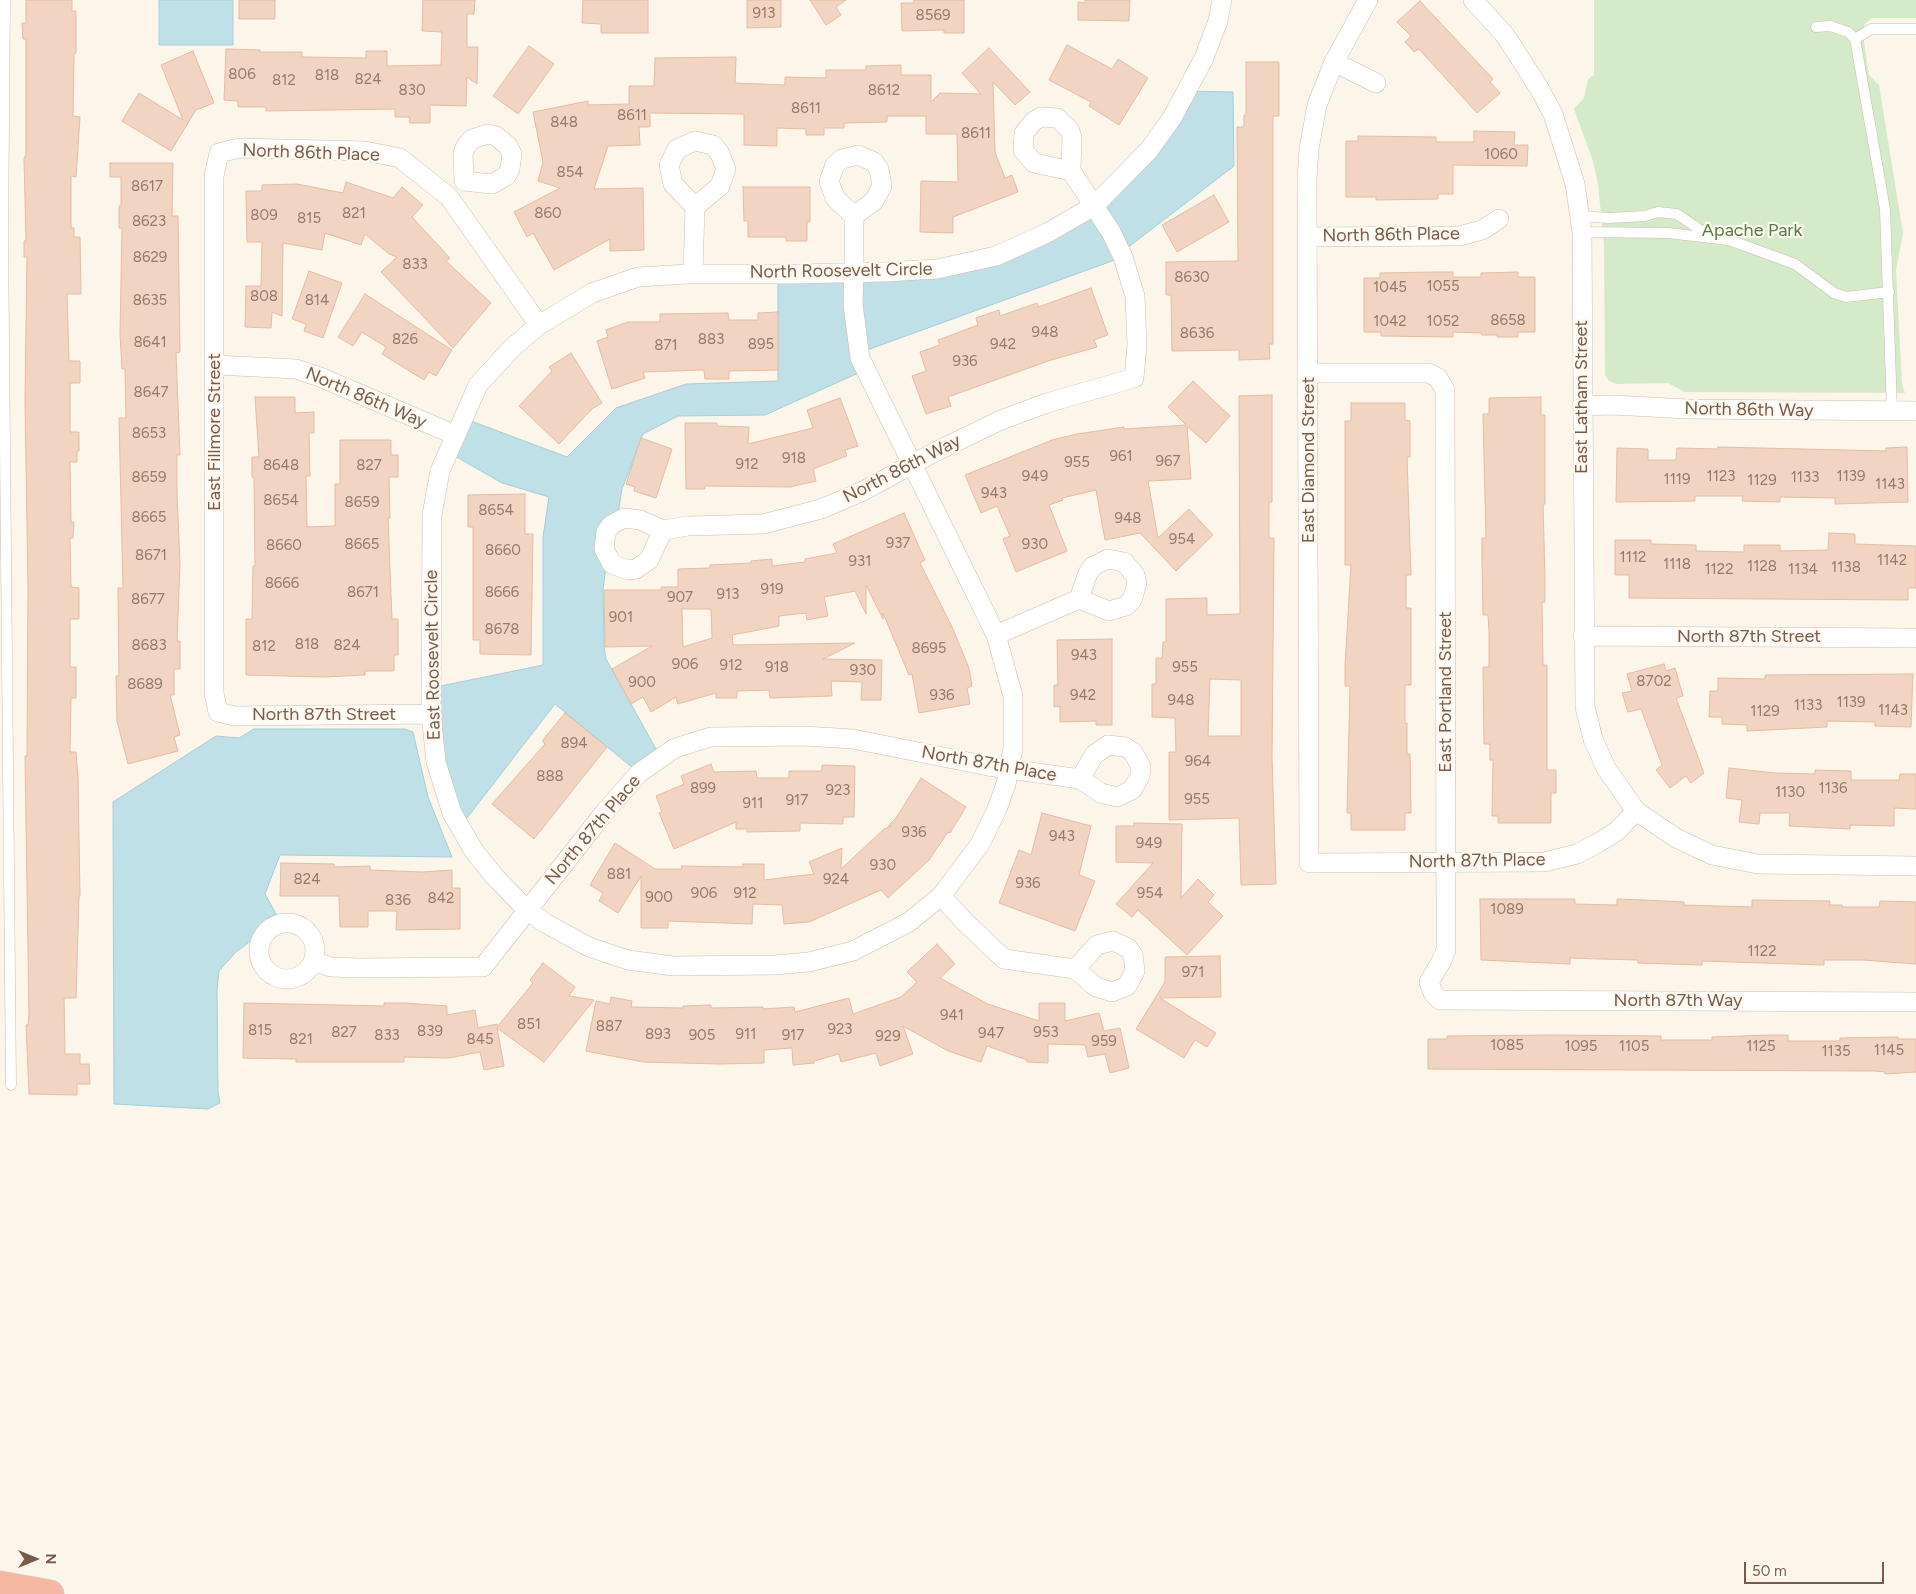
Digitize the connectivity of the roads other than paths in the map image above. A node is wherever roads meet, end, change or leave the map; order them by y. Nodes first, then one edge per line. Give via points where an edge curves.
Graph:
1 (5, 0) edge
2 (1222, 0) edge
3 (1368, 0) edge
4 (1473, 0) edge
5 (1816, 27) dead end
6 (1916, 29) edge
7 (1854, 39) junction
8 (1334, 62) junction
9 (2, 76) edge
10 (1376, 83) dead end
11 (219, 153) joint
12 (1071, 171) dead end
13 (464, 181) dead end
14 (449, 197) junction
15 (1094, 206) junction
16 (695, 207) dead end
17 (854, 216) dead end
18 (1499, 219) dead end
19 (1581, 224) junction
20 (1, 236) edge
21 (1309, 237) junction
22 (1712, 238) junction
23 (854, 273) junction
24 (694, 274) junction
25 (1888, 292) junction
26 (539, 325) junction
27 (216, 365) junction
28 (1309, 373) junction
29 (1582, 406) junction
30 (1892, 411) junction
31 (1916, 411) edge
32 (455, 435) junction
33 (912, 464) junction
34 (664, 530) dead end
35 (1079, 599) dead end
36 (996, 635) junction
37 (1583, 636) junction
38 (1916, 638) edge
39 (218, 712) joint
40 (431, 714) junction
41 (1010, 769) junction
42 (1080, 779) dead end
43 (1636, 811) junction
44 (1309, 863) joint
45 (1446, 863) junction
46 (1916, 866) edge
47 (941, 896) junction
48 (527, 910) junction
49 (313, 961) dead end
50 (1075, 969) dead end
51 (1440, 1000) joint
52 (1916, 1002) edge
53 (0, 1016) edge
54 (11, 1016) junction
55 (11, 1085) dead end
56 (0, 1586) edge
57 (50, 1594) edge

1 - 9 lane
2 - 15 street, North Roosevelt Circle via 1204,58 1172,118 1149,150
3 - 8 street, East Diamond Street
4 - 19 street, East Latham Street via 1505,36 1553,114 1575,184
5 - 7 lane via 1830,26 1848,32
6 - 7 lane via 1871,29
7 - 25 lane via 1884,202
8 - 10 street
8 - 21 street, East Diamond Street via 1317,105 1309,149
9 - 20 lane
11 - 14 street, North 86th Place via 239,148 366,151 400,158
11 - 27 street, East Fillmore Street via 214,176
12 - 15 street
13 - 14 street
14 - 26 street, North 86th Place
15 - 23 street, North Roosevelt Circle via 1047,233 996,256 937,269
15 - 33 street, North 86th Way via 1122,252 1135,296 1137,345 1134,378 1001,420
16 - 24 street
17 - 23 street
18 - 21 street, North 86th Place via 1482,230 1459,236
19 - 22 lane
19 - 22 lane via 1658,212 1677,214
19 - 29 street, East Latham Street
20 - 54 lane
21 - 28 street, East Diamond Street
22 - 25 lane via 1730,240 1779,256 1834,293 1846,297
23 - 24 street, North Roosevelt Circle
23 - 33 street via 854,319 860,358
24 - 26 street, North Roosevelt Circle via 638,278 592,293
25 - 30 lane
26 - 32 street, North Roosevelt Circle via 512,348 478,385
27 - 32 street, North 86th Way via 296,369
27 - 39 street, East Fillmore Street via 214,693
28 - 44 street, East Diamond Street
28 - 45 street, East Portland Street via 1429,373 1438,378 1445,390
29 - 30 street, North 86th Way
29 - 37 street, East Latham Street
30 - 31 street, North 86th Way
32 - 40 street, East Roosevelt Circle via 440,472 432,515
33 - 34 street, North 86th Way via 821,509 789,518 763,524 688,526
33 - 36 street
35 - 36 street
36 - 41 street via 1014,696
37 - 38 street, North 87th Street
37 - 43 street, East Latham Street via 1585,707 1593,739 1606,768
39 - 40 street, North 87th Street via 234,716
40 - 48 street, East Roosevelt Circle via 436,762 452,812 474,851
41 - 42 street, North 87th Place
41 - 47 street via 997,809 980,844
41 - 48 street, North 87th Place via 853,739 712,737 675,748 639,773
43 - 45 street, North 87th Place via 1618,831 1560,858 1526,863
43 - 46 street via 1676,838 1733,861
44 - 45 street, North 87th Place
45 - 51 street, East Portland Street via 1446,950 1429,982
47 - 48 street via 908,922 853,950 809,962 775,965 673,966 628,960 589,947
47 - 50 street via 1004,959
48 - 49 street, North 87th Place via 483,967 350,968
51 - 52 street, North 87th Way
53 - 54 lane
54 - 55 lane
56 - 57 highway

